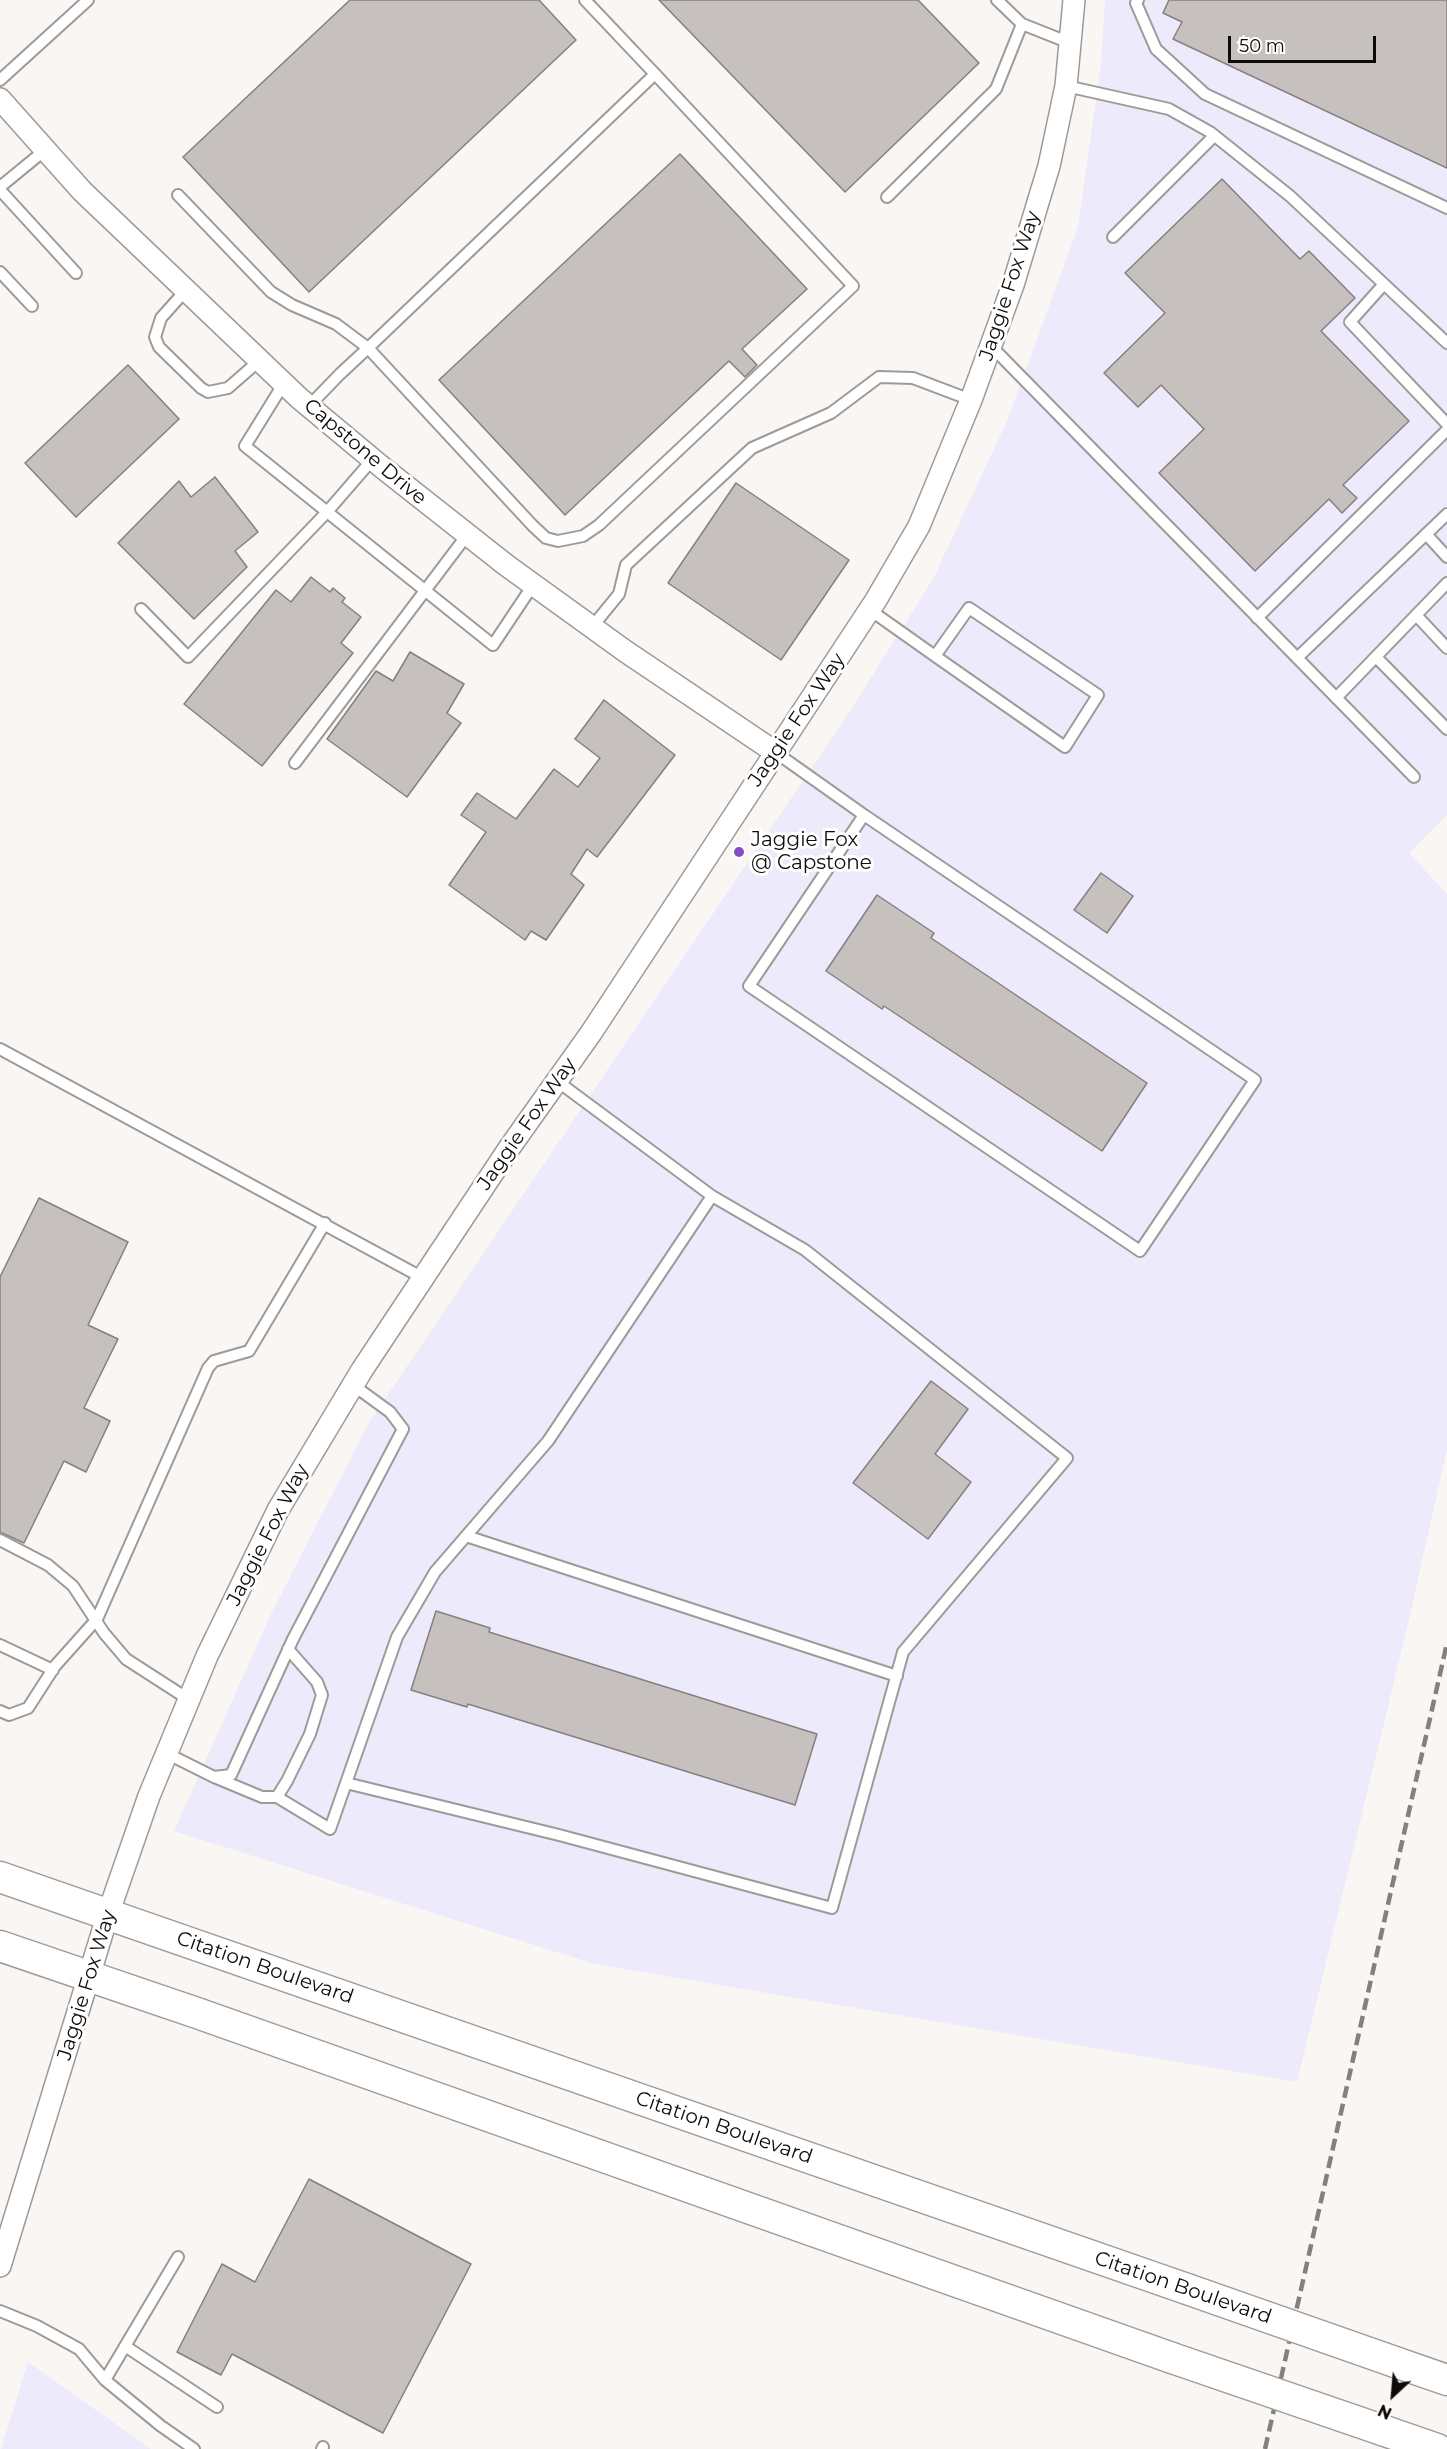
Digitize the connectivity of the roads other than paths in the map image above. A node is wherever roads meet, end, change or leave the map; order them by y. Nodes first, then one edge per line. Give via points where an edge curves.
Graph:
1 (88, 0) edge
2 (585, 0) edge
3 (997, 0) edge
4 (1074, 0) edge
5 (1138, 0) edge
6 (1022, 24) junction
7 (1070, 43) junction
8 (655, 74) junction
9 (0, 80) edge
10 (1066, 86) junction
11 (0, 99) edge
12 (1214, 136) junction
13 (45, 150) junction
14 (0, 188) edge
15 (178, 195) dead end
16 (887, 197) dead end
17 (1447, 208) edge
18 (1113, 237) dead end
19 (0, 272) edge
20 (76, 273) dead end
21 (1384, 284) junction
22 (186, 290) junction
23 (32, 306) dead end
24 (1447, 343) edge
25 (991, 346) junction
26 (368, 348) junction
27 (260, 360) junction
28 (284, 383) junction
29 (972, 400) junction
30 (309, 406) junction
31 (1447, 424) edge
32 (1447, 430) edge
33 (372, 460) junction
34 (327, 512) junction
35 (1447, 514) edge
36 (467, 534) junction
37 (1426, 534) junction
38 (1447, 557) edge
39 (1447, 583) edge
40 (533, 585) junction
41 (424, 590) junction
42 (141, 609) dead end
43 (870, 610) junction
44 (1416, 615) junction
45 (1257, 618) junction
46 (592, 627) junction
47 (1447, 648) edge
48 (935, 656) junction
49 (1376, 657) junction
50 (1297, 658) junction
51 (1336, 698) junction
52 (1447, 729) edge
53 (775, 752) junction
54 (295, 763) dead end
55 (1414, 777) dead end
56 (864, 815) junction
57 (0, 1049) edge
58 (557, 1081) junction
59 (712, 1196) junction
60 (325, 1223) junction
61 (423, 1278) junction
62 (353, 1385) junction
63 (466, 1536) junction
64 (0, 1540) edge
65 (97, 1619) junction
66 (0, 1645) edge
67 (288, 1649) junction
68 (53, 1670) junction
69 (897, 1676) junction
70 (188, 1699) junction
71 (0, 1710) edge
72 (166, 1753) junction
73 (214, 1777) junction
74 (346, 1784) junction
75 (277, 1797) junction
76 (0, 1876) edge
77 (108, 1914) junction
78 (0, 1946) edge
79 (90, 1978) junction
80 (178, 2257) dead end
81 (0, 2266) edge
82 (0, 2311) edge
83 (125, 2346) junction
84 (105, 2380) junction
85 (1447, 2380) edge
86 (218, 2407) dead end
87 (194, 2449) edge
88 (1437, 2449) edge

1 - 9 lane
2 - 8 lane
3 - 6 lane
4 - 7 street, Jaggie Fox Way
5 - 17 lane via 1156,49 1205,94
6 - 7 lane
6 - 16 lane via 996,89
7 - 10 street, Jaggie Fox Way
8 - 26 lane
8 - 26 lane via 853,286 599,525 570,541 546,538 533,526
10 - 12 lane via 1169,110
10 - 25 street, Jaggie Fox Way via 1049,166
11 - 13 street, Capstone Drive
12 - 18 lane
12 - 21 lane via 1290,196
13 - 14 lane
13 - 22 street, Capstone Drive via 82,191
14 - 20 lane
15 - 26 lane via 271,292 336,324
19 - 23 lane
21 - 24 lane
21 - 31 lane via 1350,322
22 - 27 street, Capstone Drive
22 - 27 lane via 161,318 155,337 159,347 201,388 208,392 228,388
25 - 29 street, Jaggie Fox Way
25 - 45 lane
26 - 30 lane
27 - 28 street, Capstone Drive
28 - 30 street, Capstone Drive
28 - 34 lane via 245,446
29 - 43 street, Jaggie Fox Way via 920,526
29 - 46 lane via 913,378 879,377 831,413 753,448 627,565 619,594
30 - 33 street, Capstone Drive
32 - 45 lane
33 - 34 lane
33 - 36 street, Capstone Drive
34 - 41 lane
34 - 42 lane via 189,657
35 - 37 lane
36 - 40 street, Capstone Drive
36 - 41 lane
37 - 38 lane
37 - 50 lane
39 - 44 lane
40 - 41 lane via 493,645
40 - 46 street, Capstone Drive
41 - 54 lane
43 - 48 lane
43 - 53 street, Jaggie Fox Way
44 - 47 lane
44 - 49 lane
45 - 50 lane
46 - 53 street, Capstone Drive
48 - 48 lane via 1065,747 1098,695 969,608
49 - 51 lane
49 - 52 lane
50 - 51 lane
51 - 55 lane
53 - 56 lane
53 - 58 street, Jaggie Fox Way
56 - 56 lane via 748,986 1140,1251 1255,1080
57 - 60 lane
58 - 59 lane
58 - 61 street, Jaggie Fox Way
59 - 63 lane via 548,1441
59 - 69 lane via 805,1250 1066,1458 903,1652
60 - 61 lane
60 - 65 lane via 249,1351 214,1361 208,1368
61 - 62 street, Jaggie Fox Way
62 - 67 lane via 390,1412 403,1429
62 - 70 street, Jaggie Fox Way via 278,1510
63 - 69 lane
63 - 74 lane via 435,1572 397,1637
64 - 65 lane via 48,1565 74,1586
65 - 68 lane
65 - 70 lane via 126,1659
66 - 68 lane
67 - 73 lane via 231,1775
67 - 75 lane via 317,1682 322,1695 310,1734
68 - 71 lane via 28,1708 9,1715
69 - 74 lane via 832,1908 559,1835
70 - 72 street, Jaggie Fox Way
72 - 73 lane
72 - 77 street, Jaggie Fox Way
73 - 75 lane via 262,1797
74 - 75 lane via 330,1829
76 - 77 main road, Citation Boulevard
77 - 79 street, Jaggie Fox Way
77 - 85 main road, Citation Boulevard, bridge
78 - 79 main road
79 - 81 street, Jaggie Fox Way
79 - 88 main road, bridge
80 - 83 lane
82 - 84 lane via 80,2349
83 - 84 lane
83 - 86 lane
84 - 87 lane

